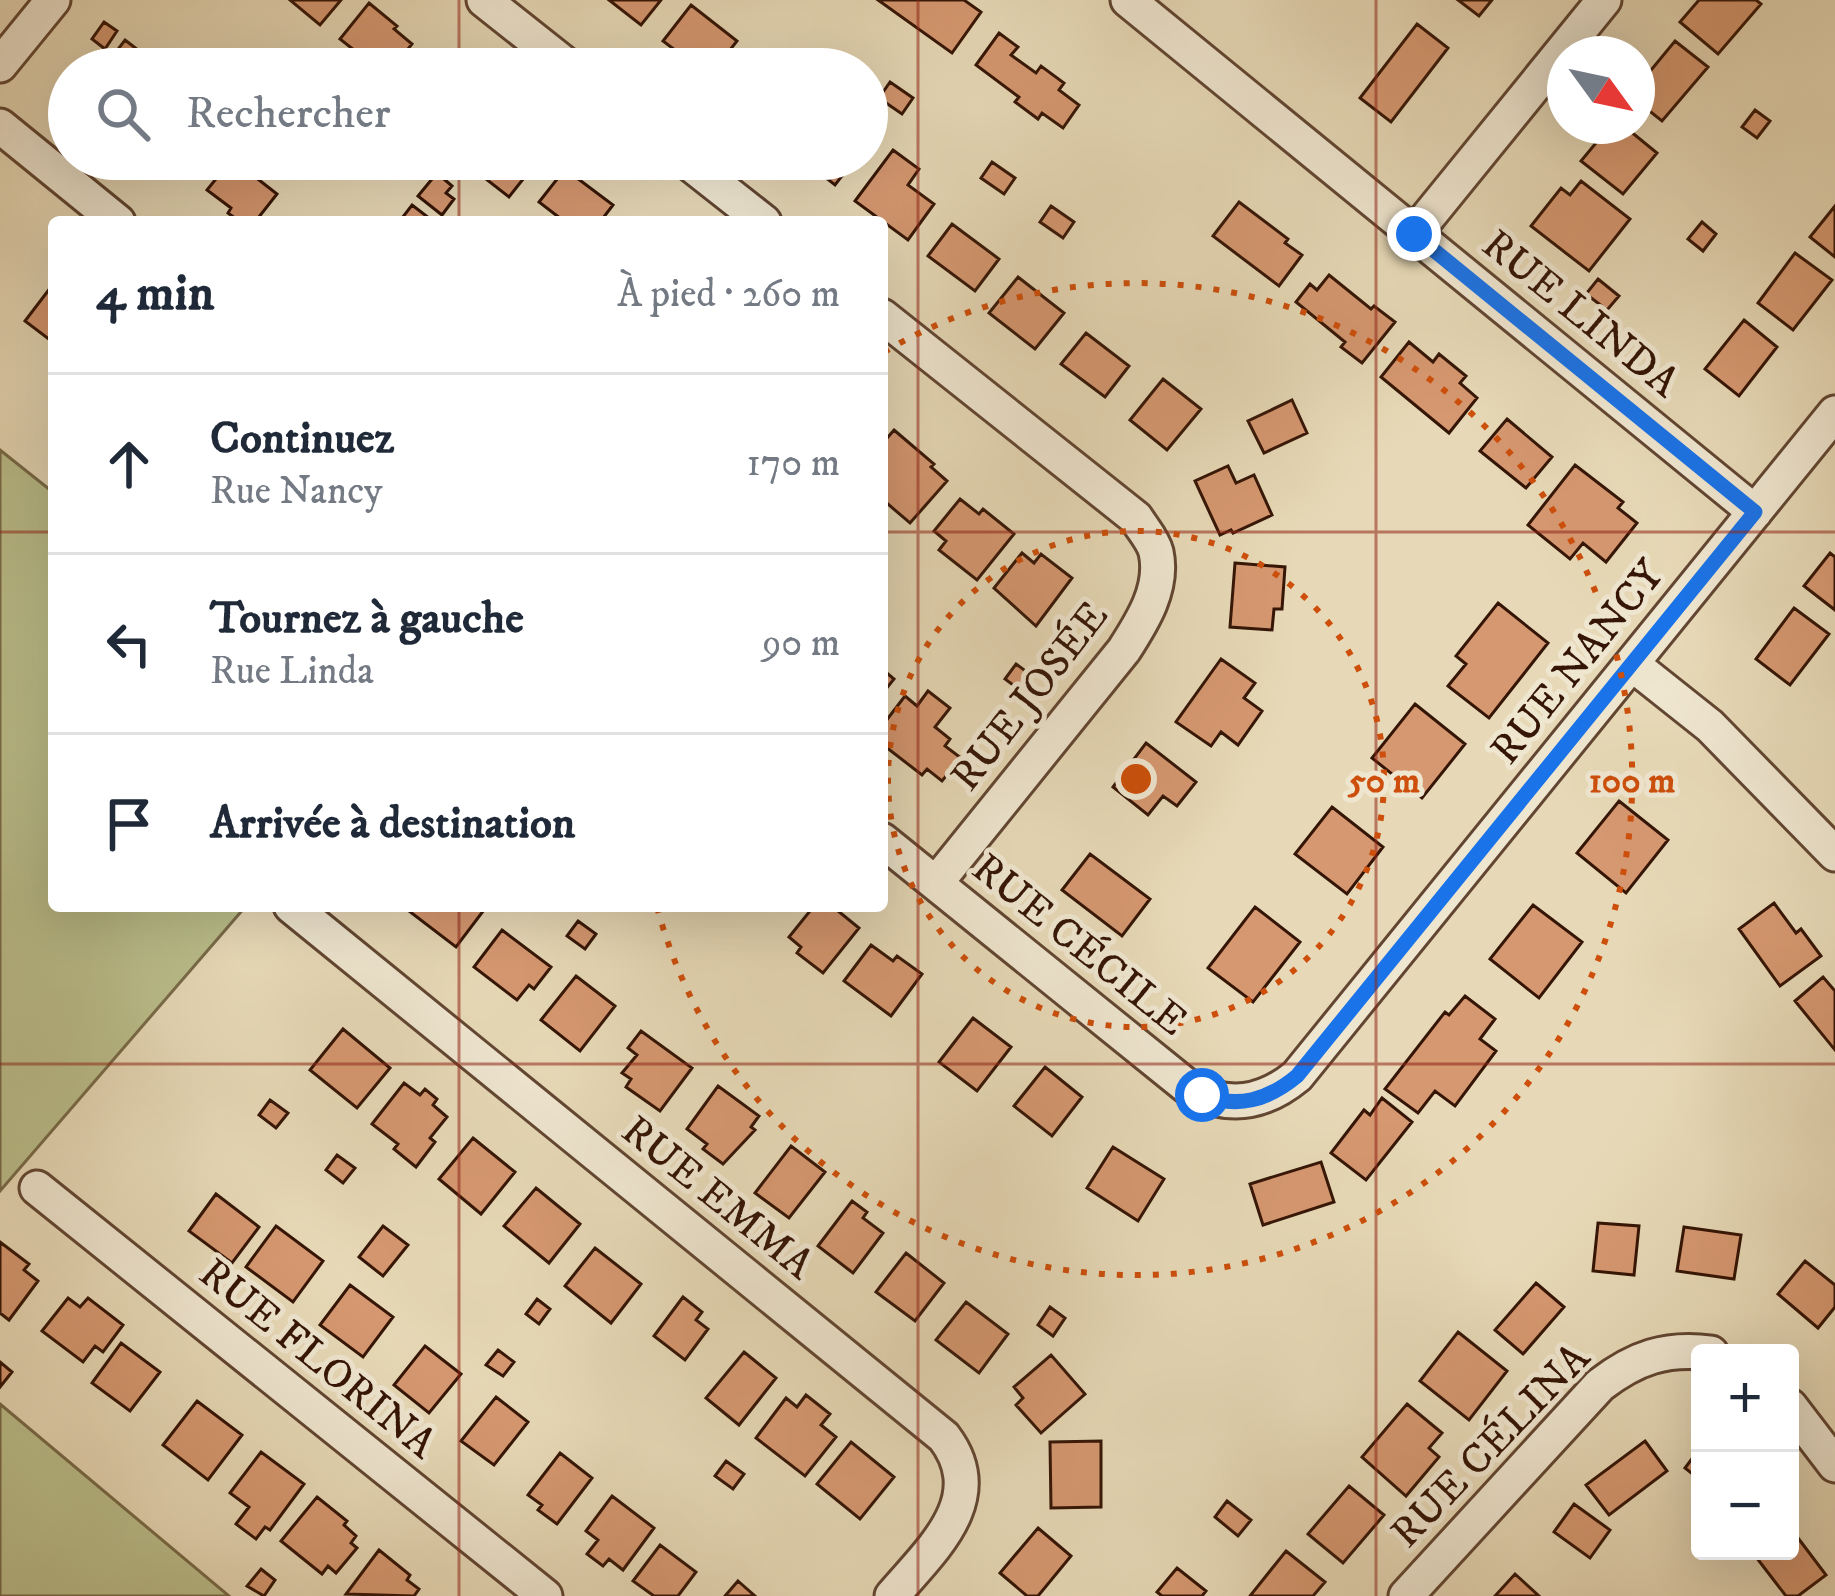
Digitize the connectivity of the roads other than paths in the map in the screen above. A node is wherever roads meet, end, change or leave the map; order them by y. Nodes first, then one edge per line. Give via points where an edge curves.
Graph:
1 (52, 0) edge
2 (484, 0) edge
3 (1128, 0) edge
4 (1604, 0) edge
5 (545, 48) edge
6 (0, 65) edge
7 (0, 127) edge
8 (48, 166) edge
9 (66, 180) edge
10 (711, 180) edge
11 (111, 216) edge
12 (756, 216) edge
13 (1414, 234) junction
14 (888, 321) edge
15 (1835, 412) edge
16 (1755, 512) junction
17 (1632, 664) junction
18 (888, 845) edge
19 (1835, 854) edge
20 (936, 884) junction
21 (298, 912) edge
22 (1230, 1102) joint
23 (37, 1188) dead end
24 (1691, 1350) edge
25 (1799, 1418) edge
26 (1835, 1465) edge
27 (545, 1596) edge
28 (892, 1596) edge
29 (1406, 1596) edge

1 - 6 street
2 - 5 street
3 - 13 street, RUE LINDA
4 - 13 street
7 - 8 street
9 - 11 street
10 - 12 street
13 - 16 street, RUE LINDA
14 - 20 street, RUE JOSÉE via 1136,518 1156,550 1147,615 1124,650
15 - 16 street, RUE NANCY
16 - 17 street, RUE NANCY
17 - 19 street via 1710,726
17 - 22 street, RUE NANCY via 1297,1076 1264,1098
18 - 20 street, RUE CÉCILE
20 - 22 street, RUE CÉCILE via 1189,1088
21 - 28 street, RUE EMMA via 944,1437 962,1469 958,1511
23 - 27 street, RUE FLORINA
24 - 29 street, RUE CÉLINA via 1654,1354 1600,1385
25 - 26 street

